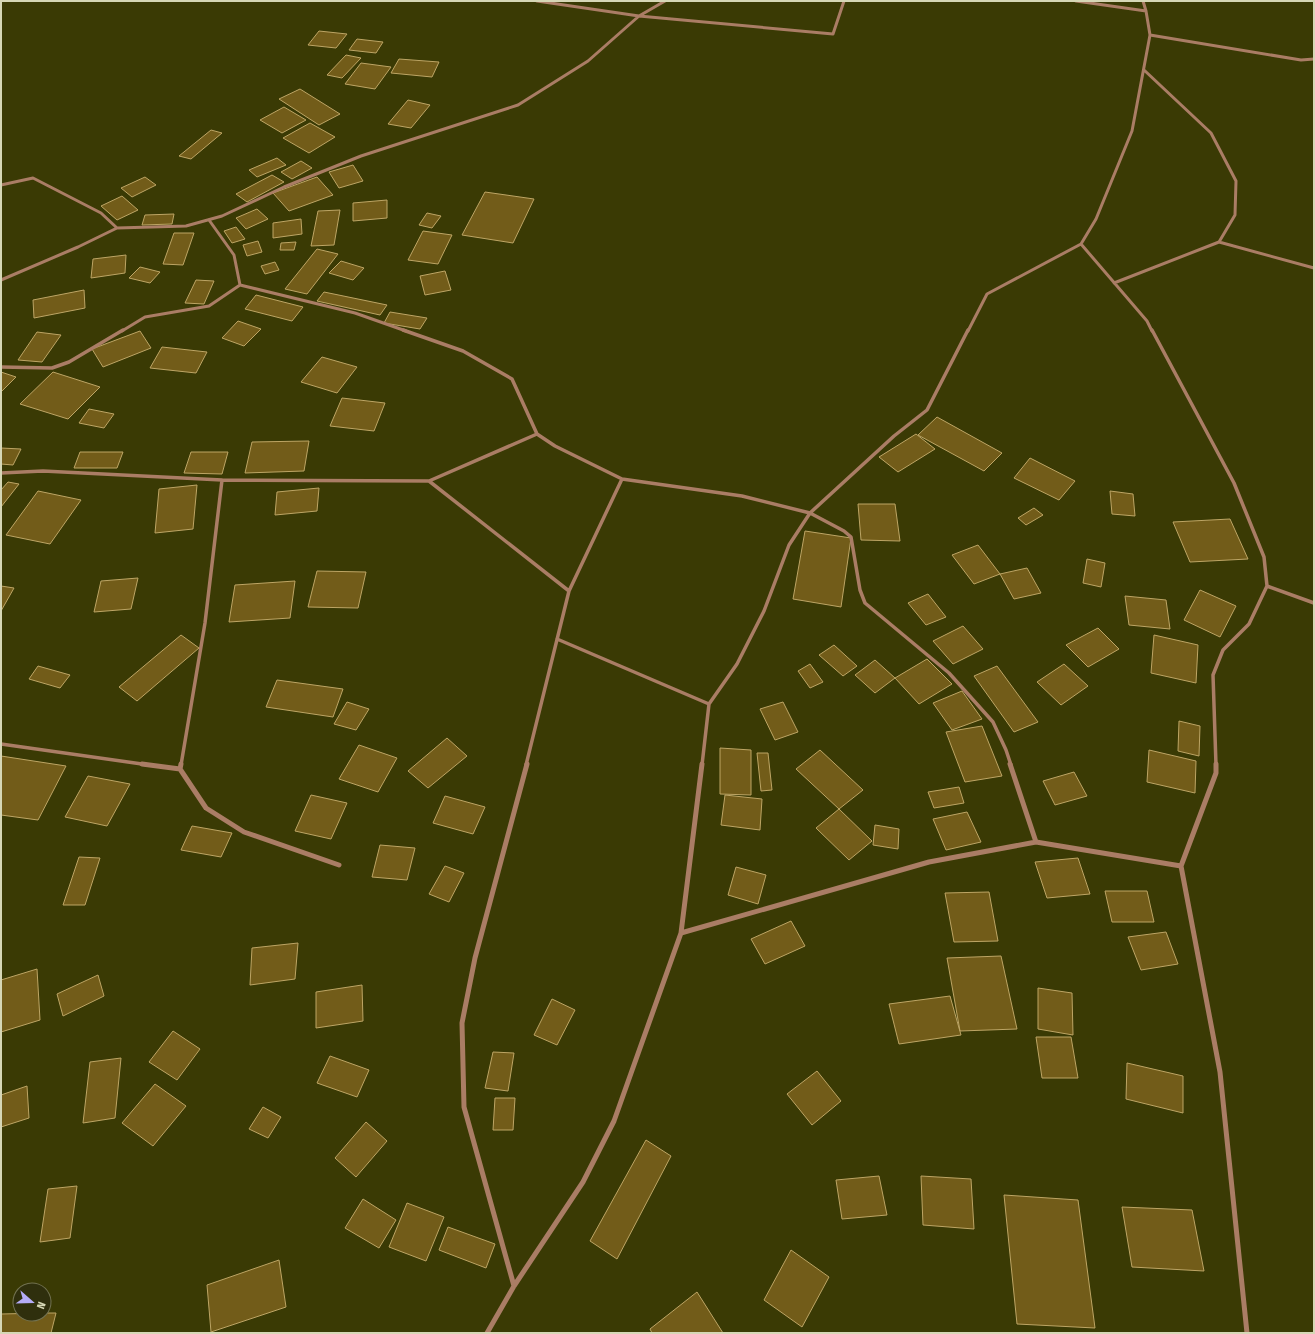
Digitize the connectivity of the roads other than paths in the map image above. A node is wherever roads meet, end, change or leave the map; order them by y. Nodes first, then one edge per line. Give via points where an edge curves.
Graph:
1 (537, 1) edge
2 (665, 1) edge
3 (844, 1) edge
4 (1076, 1) edge
5 (1143, 1) edge
6 (1146, 11) junction
7 (639, 16) junction
8 (1150, 34) junction
9 (1314, 60) edge
10 (1144, 70) junction
11 (1, 185) edge
12 (209, 220) junction
13 (117, 228) junction
14 (1219, 242) junction
15 (1081, 244) junction
16 (1314, 268) edge
17 (1, 280) edge
18 (1114, 283) junction
19 (240, 285) junction
20 (1, 367) edge
21 (537, 434) junction
22 (1, 473) edge
23 (622, 479) junction
24 (222, 480) junction
25 (429, 481) junction
26 (810, 512) junction
27 (1267, 586) junction
28 (569, 591) junction
29 (1314, 603) edge
30 (557, 639) junction
31 (709, 704) junction
32 (1, 744) edge
33 (180, 769) junction
34 (1036, 842) junction
35 (340, 865) dead end
36 (1181, 866) junction
37 (681, 933) junction
38 (514, 1286) junction
39 (488, 1333) edge
40 (1247, 1333) edge

1 - 7 street
2 - 7 street
3 - 7 street via 833,34
4 - 6 street
5 - 6 street
6 - 8 street
7 - 12 street via 588,61 518,105 361,156
8 - 9 street via 1301,60
8 - 10 street
10 - 14 street via 1211,133 1236,182 1235,215
10 - 15 street via 1132,131 1096,219
11 - 13 street via 33,178 101,213
12 - 13 street via 186,226
12 - 19 street via 234,255
13 - 17 street
14 - 16 street
14 - 18 street
15 - 18 street
15 - 26 street via 987,294 927,410 894,436
18 - 27 street via 1147,321 1234,483 1264,557
19 - 20 street via 209,306 145,317 69,362 52,368
19 - 21 street via 355,313 463,351 512,379
21 - 23 street via 555,446
21 - 25 street
22 - 24 street via 43,471
23 - 26 street via 742,496
23 - 28 street
24 - 25 street
24 - 33 street via 205,623
25 - 28 street
26 - 31 street via 789,545 764,611 737,664
26 - 34 street via 852,537 860,590 865,603 949,673 993,722 1006,750
27 - 29 street
27 - 36 street via 1249,624 1223,650 1213,676 1216,773
28 - 30 street
30 - 31 street
30 - 38 street via 475,958 462,1023 464,1107
31 - 37 street
32 - 33 street
33 - 35 street via 206,808 244,832
34 - 36 street
34 - 37 street via 929,862
36 - 40 street via 1220,1072
37 - 38 street via 614,1121 583,1182
38 - 39 street

